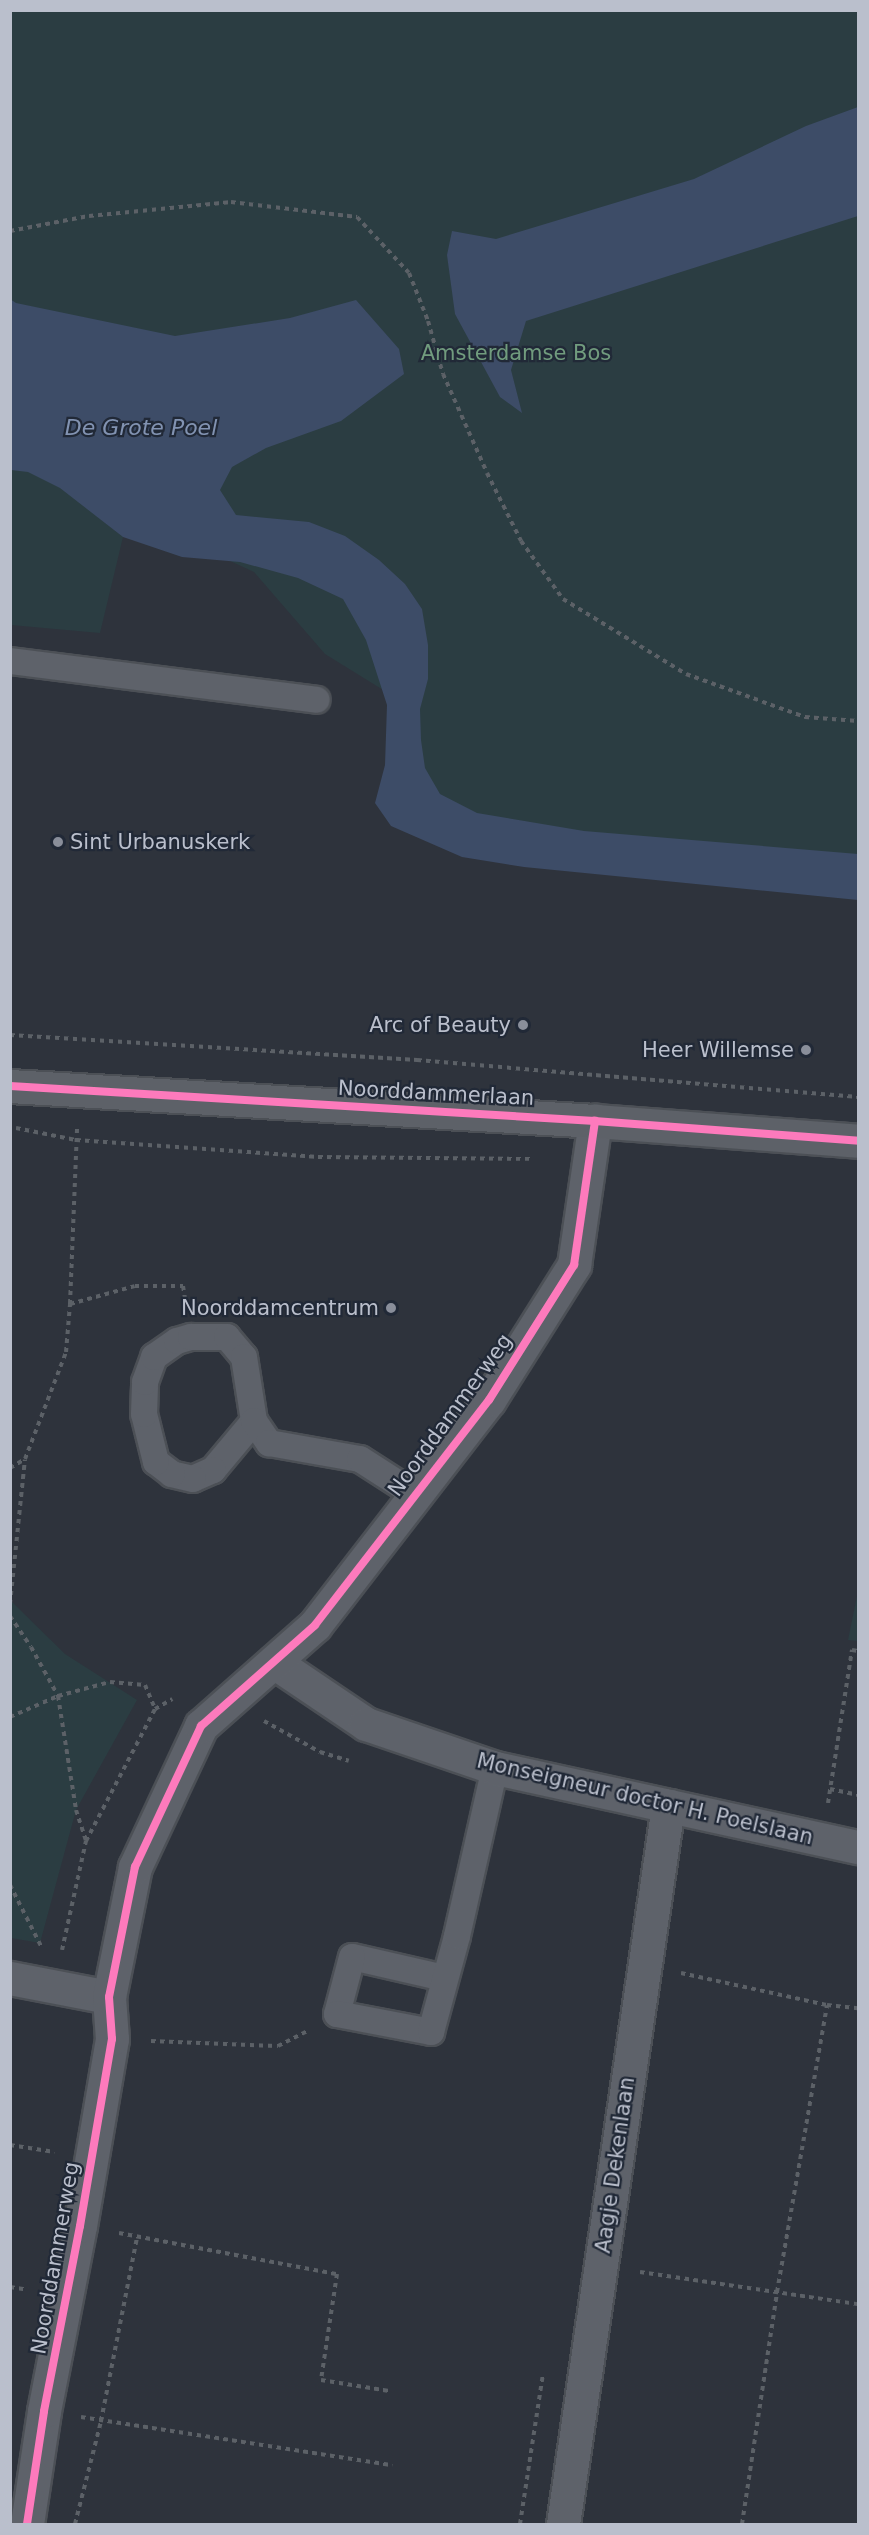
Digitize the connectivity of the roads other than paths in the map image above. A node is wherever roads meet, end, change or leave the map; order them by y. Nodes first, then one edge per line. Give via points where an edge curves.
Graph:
1 (10, 661) edge
2 (317, 700) dead end
3 (10, 1086) edge
4 (596, 1121) junction
5 (858, 1141) edge
6 (254, 1421) junction
7 (416, 1495) junction
8 (274, 1662) junction
9 (495, 1768) junction
10 (668, 1806) junction
11 (858, 1847) edge
12 (10, 1978) edge
13 (444, 1978) junction
14 (109, 1997) junction
15 (27, 2524) edge
16 (562, 2524) edge

1 - 2 lane
3 - 4 street, Noorddammerlaan
4 - 5 street, Noorddammerlaan
4 - 7 street, Noorddammerweg via 574,1265 489,1400
6 - 6 lane via 244,1357 227,1337 191,1337 177,1341 154,1357 145,1382 144,1414 156,1462 172,1474 193,1479 213,1470
6 - 7 lane via 269,1443 360,1459
7 - 8 street, Noorddammerweg via 315,1625
8 - 9 street, Monseigneur doctor H. Poelslaan via 366,1724
8 - 14 street, Noorddammerweg via 201,1726 135,1867
9 - 10 street, Monseigneur doctor H. Poelslaan
9 - 13 lane
10 - 11 street, Monseigneur doctor H. Poelslaan
10 - 16 street, Aagje Dekenlaan
12 - 14 street
13 - 13 lane via 431,2032 337,2014 352,1957
14 - 15 street, Noorddammerweg via 112,2039

